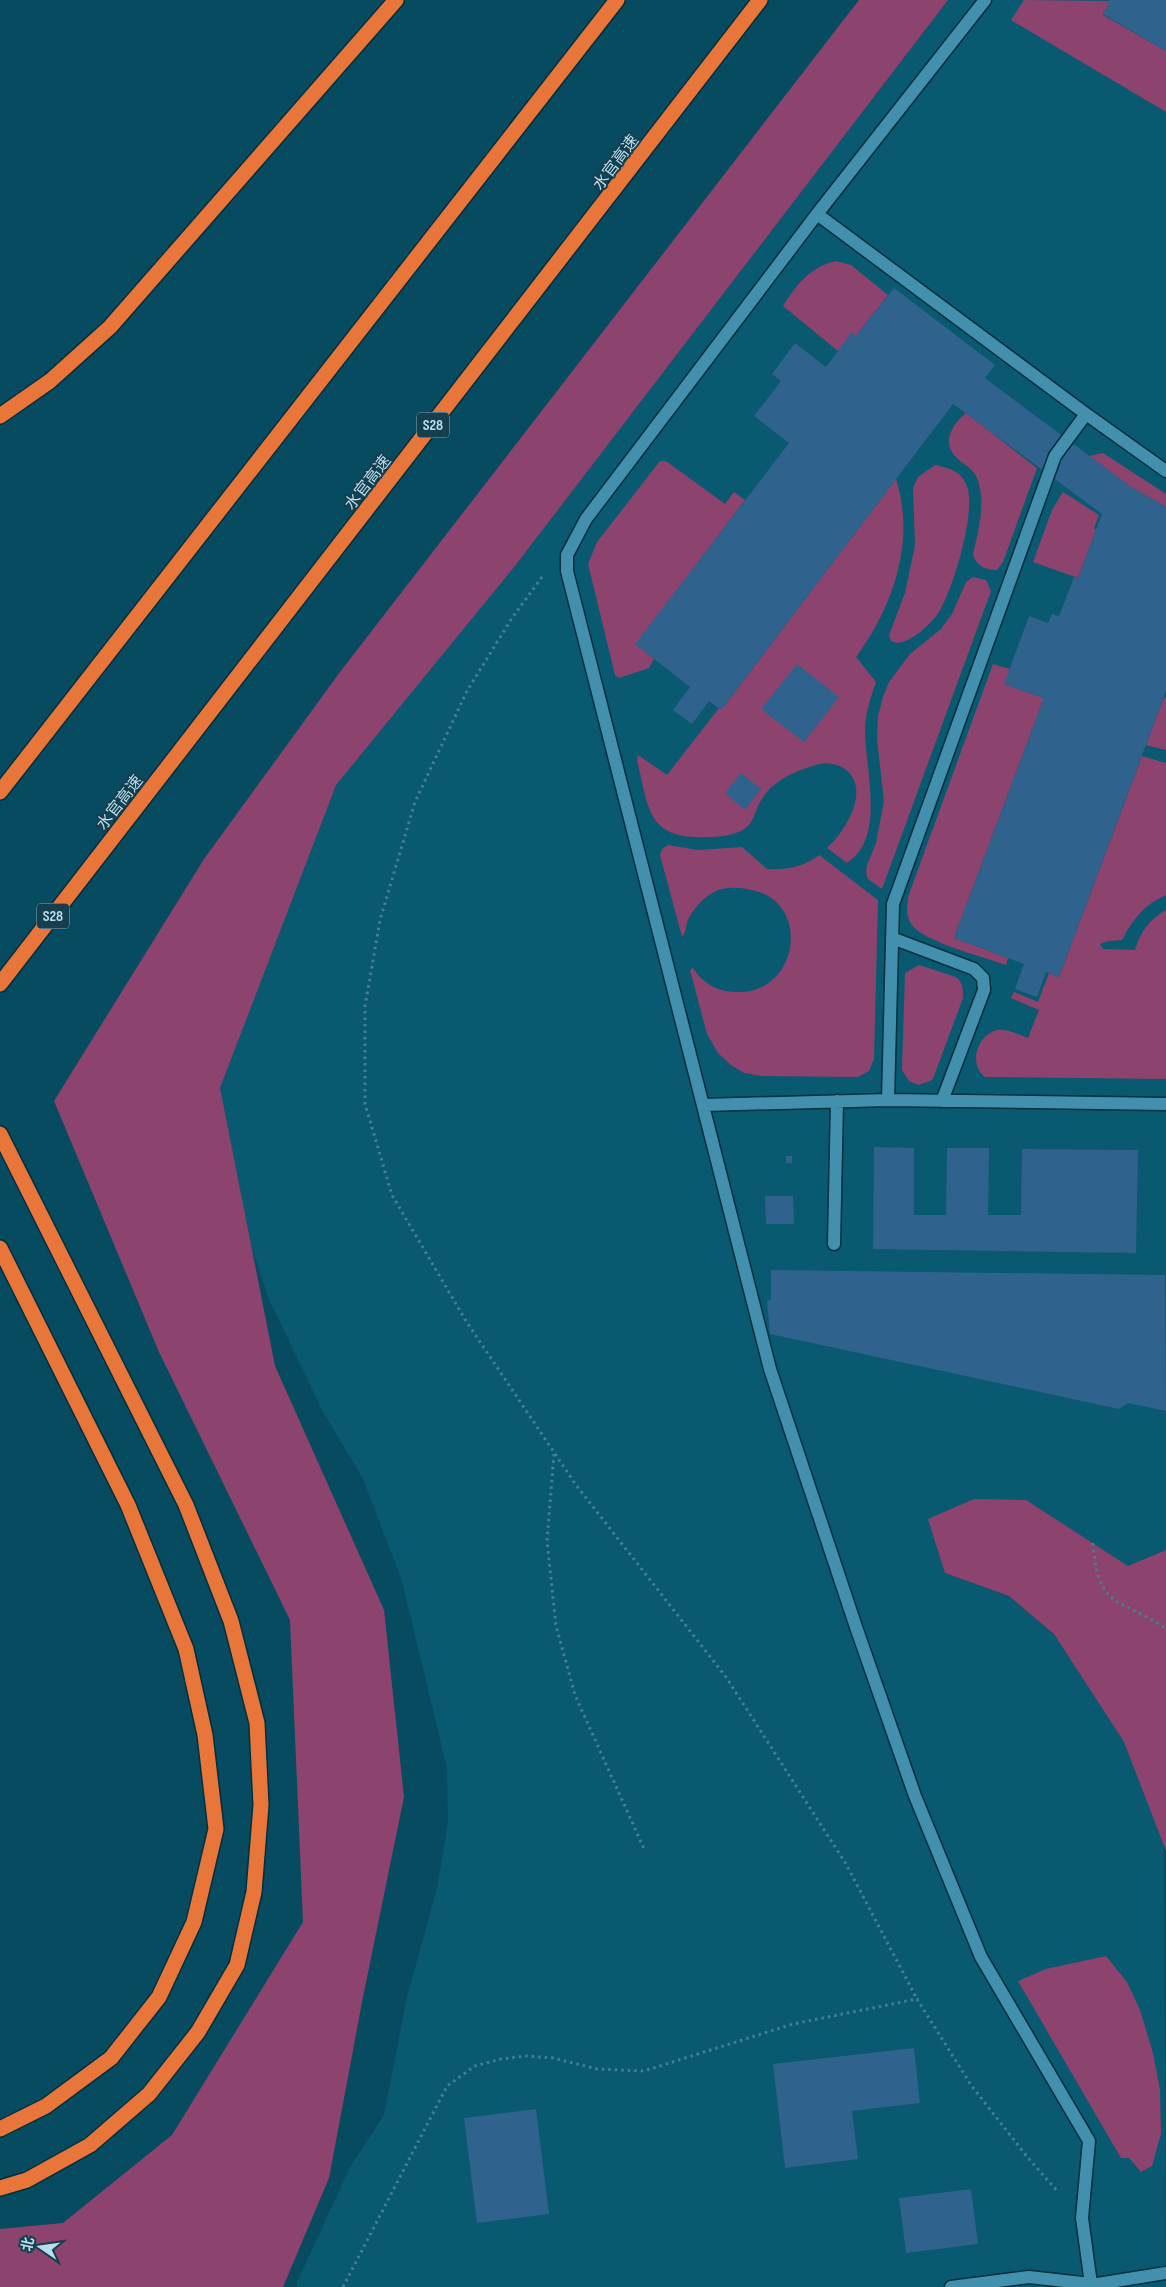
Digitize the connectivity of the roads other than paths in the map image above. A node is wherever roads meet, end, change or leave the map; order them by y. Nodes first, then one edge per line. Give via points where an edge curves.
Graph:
1 (396, 0) edge
2 (617, 0) edge
3 (760, 0) edge
4 (985, 0) edge
5 (817, 214) junction
6 (1086, 414) junction
7 (0, 416) edge
8 (1166, 471) edge
9 (0, 792) edge
10 (892, 938) junction
11 (0, 984) edge
12 (888, 1100) junction
13 (942, 1101) junction
14 (837, 1102) junction
15 (1166, 1104) edge
16 (703, 1105) junction
17 (0, 1134) edge
18 (834, 1244) dead end
19 (0, 1248) edge
20 (0, 2130) edge
21 (0, 2188) edge
22 (1166, 2273) edge
23 (1086, 2286) edge
24 (951, 2287) edge

1 - 7 highway via 110,327 50,381
2 - 9 highway
3 - 11 highway, 水官高速 / S28
4 - 5 lane
5 - 6 lane
5 - 16 lane via 586,519 567,555 570,584
6 - 8 lane
6 - 10 lane via 1055,456 893,904
10 - 12 lane
10 - 13 lane via 974,969 983,978 984,990
12 - 13 lane
12 - 14 lane
13 - 15 lane
14 - 16 lane
14 - 18 lane
16 - 23 lane via 770,1369 916,1796 981,1956 1089,2141 1082,2218
17 - 21 highway via 190,1514 231,1621 254,1714 261,1805 254,1892 237,1965 198,2032 149,2094 90,2145 27,2180
19 - 20 highway via 128,1505 186,1648 205,1735 216,1830 194,1922 158,1997 111,2058 46,2106
22 - 23 lane
23 - 24 lane via 1029,2277

